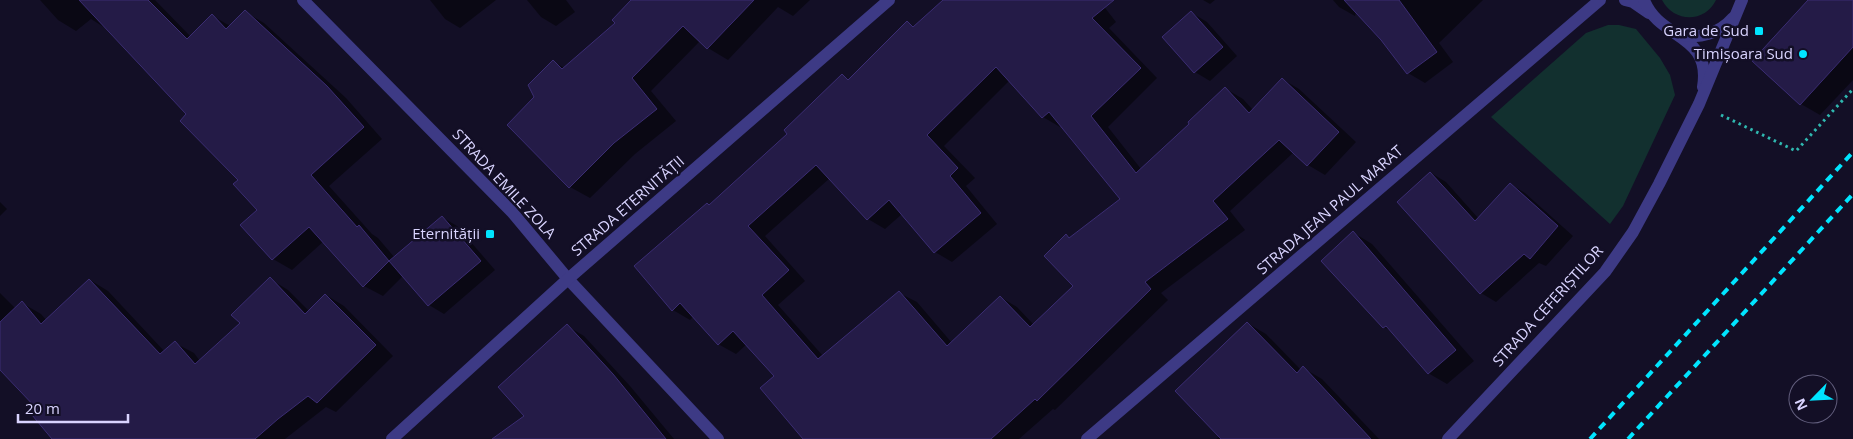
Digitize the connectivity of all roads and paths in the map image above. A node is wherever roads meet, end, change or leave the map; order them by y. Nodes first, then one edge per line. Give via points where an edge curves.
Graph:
1 (303, 0) edge
2 (1607, 0) edge
3 (1625, 0) edge
4 (1644, 0) edge
5 (880, 3) edge
6 (1597, 3) edge
7 (1740, 5) edge
8 (1654, 18) junction
9 (1676, 33) junction
10 (1853, 89) edge
11 (1699, 104) junction
12 (568, 280) junction
13 (392, 439) edge
14 (718, 439) edge
15 (1087, 439) edge
16 (1448, 439) edge

1 - 12 street, STRADA EMILE ZOLA via 512,212
2 - 6 street, STRADA JEAN PAUL MARAT
3 - 8 street
4 - 8 street, STRADA CEFERIȘTILOR
5 - 12 street, STRADA ETERNITĂȚII
6 - 15 street, STRADA JEAN PAUL MARAT
7 - 9 street via 1725,26 1712,33 1691,36
7 - 11 street, STRADA CEFERIȘTILOR
8 - 9 street, STRADA CEFERIȘTILOR
9 - 11 street, STRADA CEFERIȘTILOR via 1692,45 1703,67 1704,83
10 - 11 path via 1796,151
11 - 16 street, STRADA CEFERIȘTILOR via 1637,224 1605,272
12 - 13 street, STRADA ETERNITĂȚII
12 - 14 street, STRADA EMILE ZOLA

